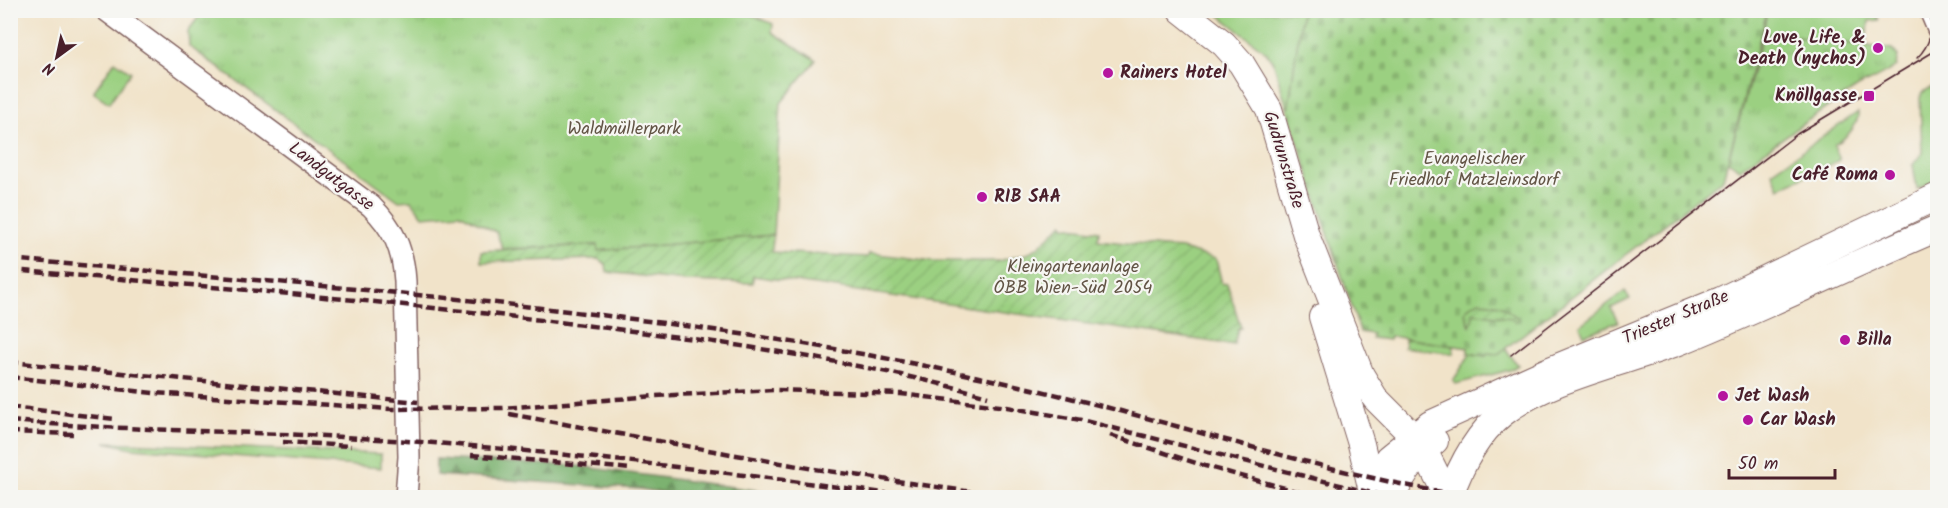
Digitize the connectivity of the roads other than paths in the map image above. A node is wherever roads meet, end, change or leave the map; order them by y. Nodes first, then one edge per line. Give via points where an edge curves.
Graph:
1 (106, 10) edge
2 (1181, 10) edge
3 (1930, 10) edge
4 (1938, 29) edge
5 (1938, 196) edge
6 (1938, 228) edge
7 (1306, 235) junction
8 (1343, 389) junction
9 (1418, 443) junction
10 (1388, 458) junction
11 (1450, 492) edge
12 (1382, 494) edge
13 (406, 497) edge

1 - 13 street, Landgutgasse via 371,206 393,232 402,254 405,281 409,457
2 - 7 main road, Gudrunstraße via 1224,44 1269,109
3 - 4 street
5 - 9 main road, Triester Straße via 1721,300 1430,424
6 - 11 main road, Triester Straße via 1677,343 1520,402 1485,431
7 - 8 main road, Gudrunstraße via 1316,295
7 - 9 main road, Gudrunstraße via 1361,375 1375,398
8 - 10 main road
8 - 12 main road, Gudrunstraße
9 - 10 main road
9 - 11 main road, Gudrunstraße
9 - 12 main road via 1400,479
10 - 12 main road

